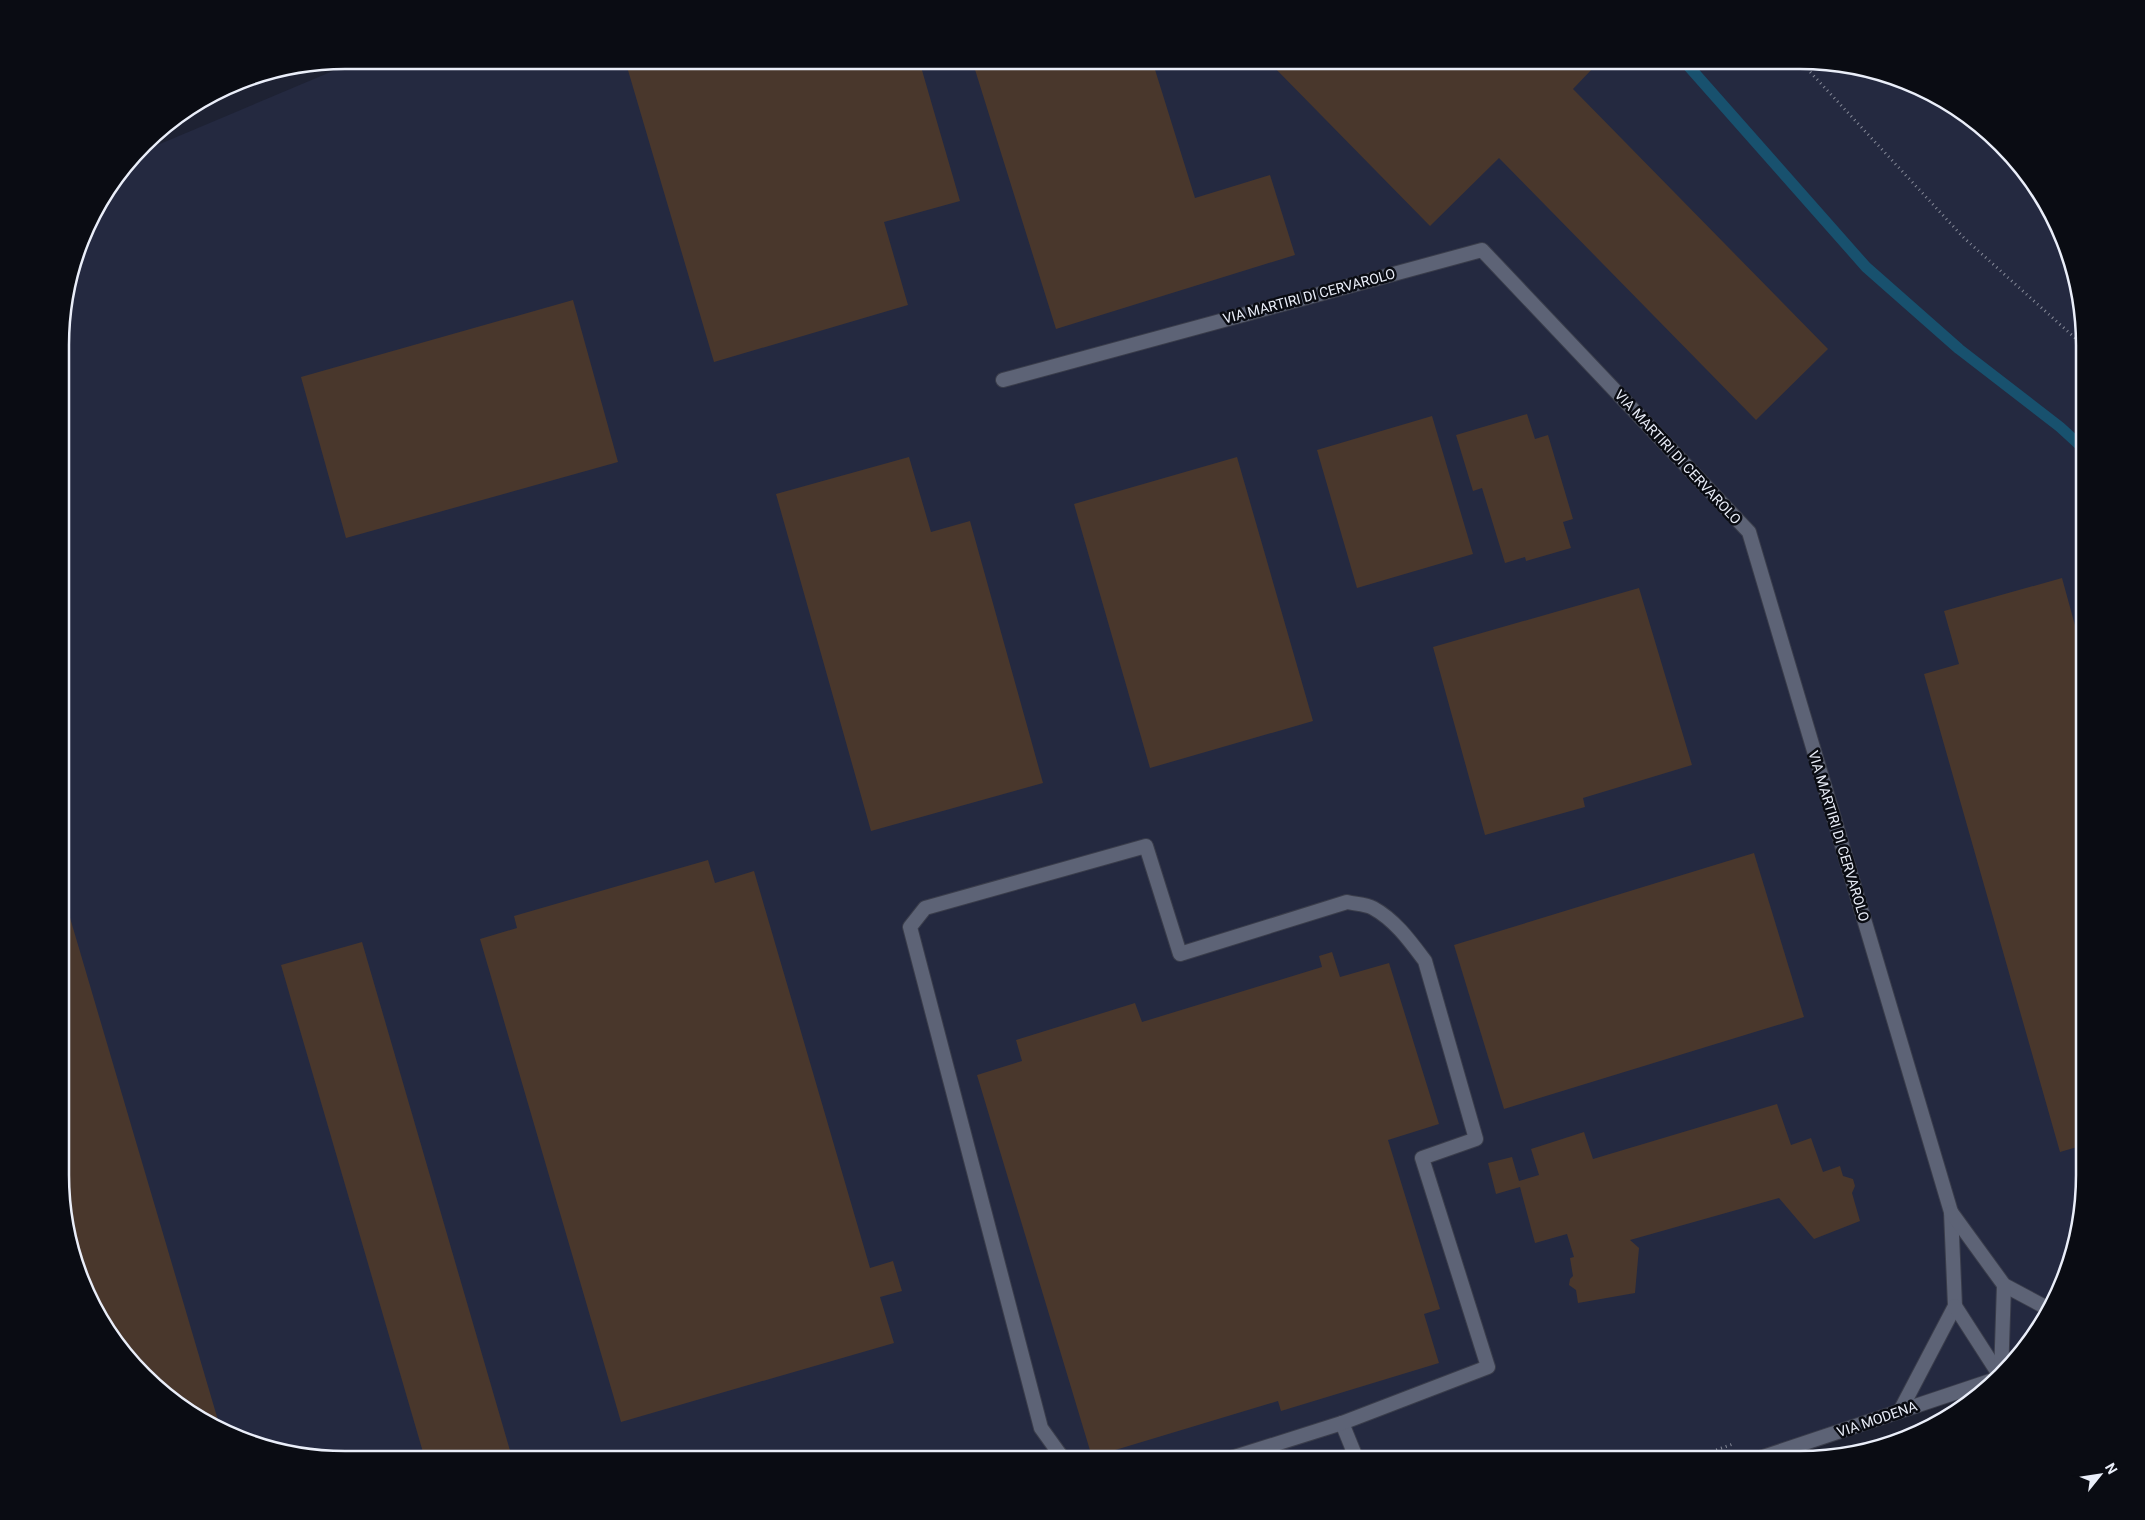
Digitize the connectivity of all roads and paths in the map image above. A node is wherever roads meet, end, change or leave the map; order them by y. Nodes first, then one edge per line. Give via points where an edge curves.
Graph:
1 (1807, 69) edge
2 (2076, 339) edge
3 (1002, 380) dead end
4 (1951, 1212) junction
5 (2004, 1285) junction
6 (1955, 1306) junction
7 (2043, 1306) edge
8 (2001, 1364) edge
9 (1996, 1369) edge
10 (1983, 1382) edge
11 (1900, 1411) junction
12 (1342, 1424) junction
13 (1742, 1441) dead end
14 (1058, 1451) edge
15 (1254, 1451) edge
16 (1353, 1451) edge
17 (1714, 1451) edge
18 (1781, 1451) edge

1 - 2 path via 1964,238
3 - 4 street, VIA MARTIRI DI CERVAROLO via 1482,250 1748,532
4 - 5 street, VIA MARTIRI DI CERVAROLO
4 - 6 street, VIA MARTIRI DI CERVAROLO
5 - 7 street, VIA MARTIRI DI CERVAROLO
5 - 8 street
6 - 9 street
6 - 11 street
10 - 11 street, VIA MODENA
11 - 18 street, VIA MODENA
12 - 14 street via 1488,1366 1422,1158 1476,1139 1425,961 1392,922 1372,907 1347,902 1180,954 1146,846 925,908 910,927 1041,1428
12 - 15 street
12 - 16 street
13 - 17 path

